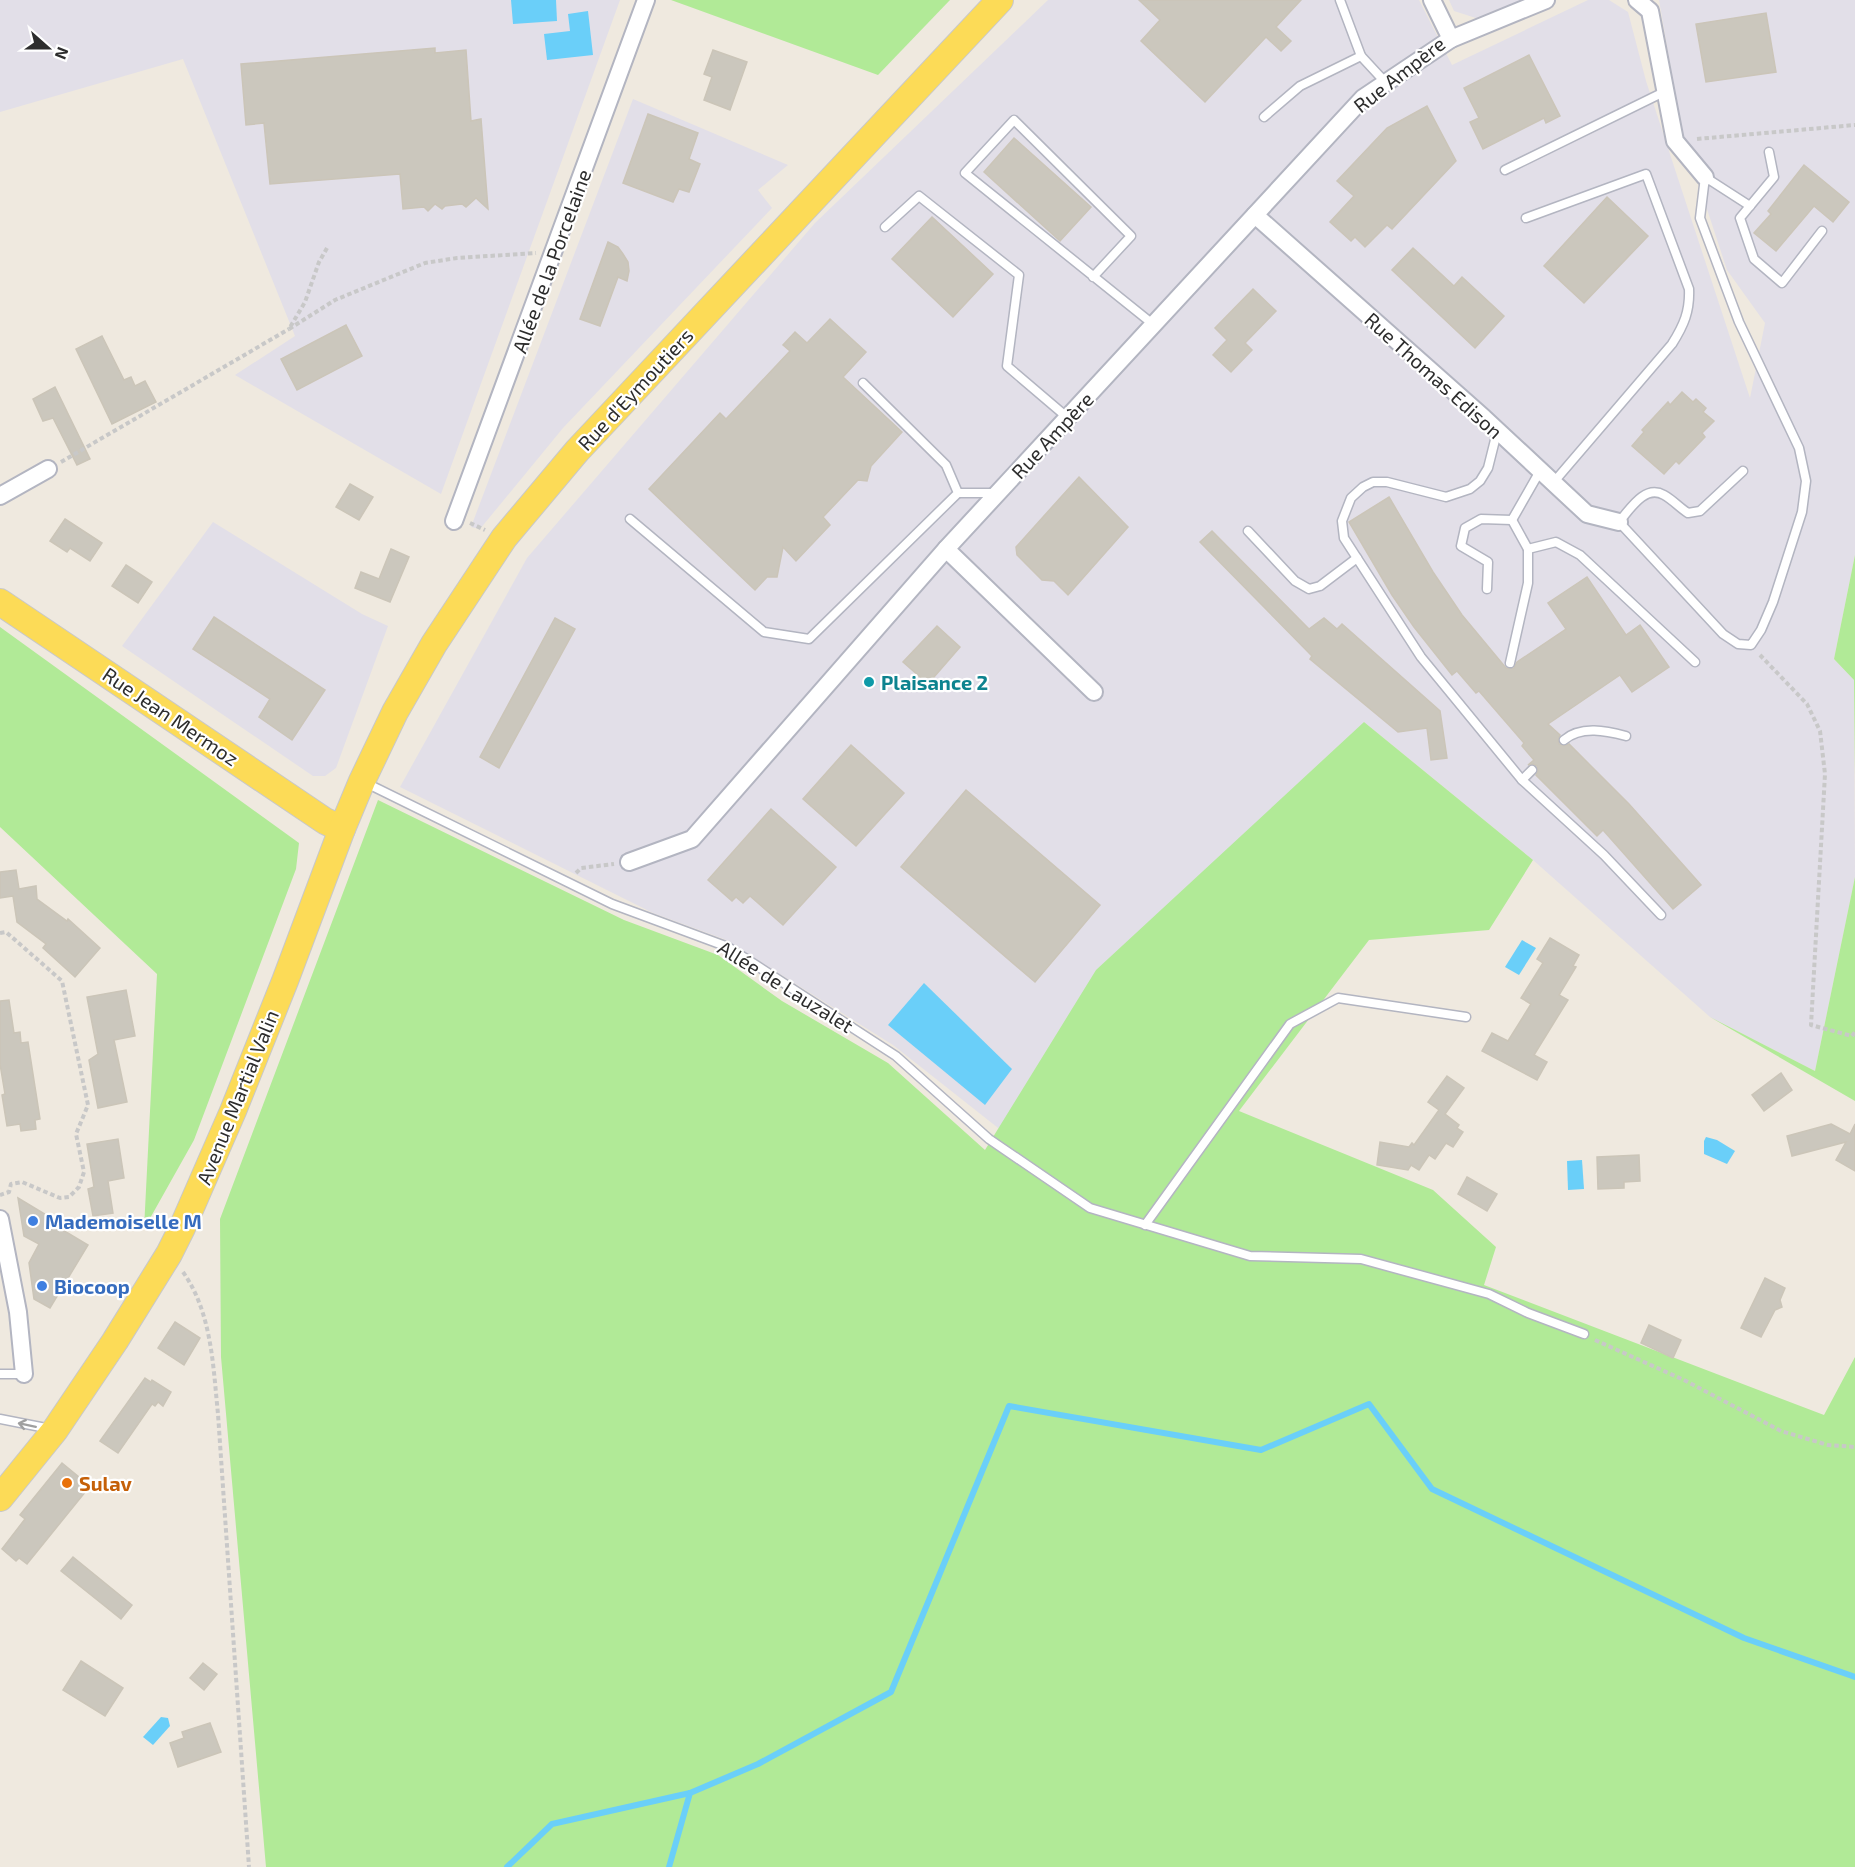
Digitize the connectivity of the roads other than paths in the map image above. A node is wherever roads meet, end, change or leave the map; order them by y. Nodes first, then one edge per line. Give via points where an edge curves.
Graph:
1 (646, 0) edge
2 (1000, 0) edge
3 (1340, 0) edge
4 (1432, 0) edge
5 (1546, 0) edge
6 (1636, 0) edge
7 (1451, 39) junction
8 (1361, 56) junction
9 (1386, 83) junction
10 (1666, 91) junction
11 (1264, 117) dead end
12 (1769, 152) dead end
13 (1505, 170) dead end
14 (1706, 177) junction
15 (1750, 206) junction
16 (1255, 215) junction
17 (1526, 218) dead end
18 (885, 227) dead end
19 (1822, 231) dead end
20 (1094, 277) junction
21 (1154, 325) junction
22 (863, 383) dead end
23 (1068, 418) junction
24 (1497, 432) junction
25 (48, 469) road end
26 (1540, 471) junction
27 (1743, 471) dead end
28 (1553, 483) junction
29 (958, 493) junction
30 (999, 493) junction
31 (0, 496) edge
32 (455, 519) road end
33 (630, 519) dead end
34 (1512, 520) junction
35 (1619, 522) junction
36 (1248, 531) dead end
37 (946, 549) junction
38 (1528, 549) junction
39 (1357, 558) junction
40 (1487, 589) dead end
41 (0, 602) edge
42 (1695, 662) dead end
43 (1510, 663) dead end
44 (1094, 692) dead end
45 (1626, 736) dead end
46 (1564, 740) dead end
47 (1532, 770) dead end
48 (1522, 780) junction
49 (362, 781) junction
50 (342, 829) junction
51 (629, 862) road end
52 (1661, 915) dead end
53 (1466, 1017) dead end
54 (0, 1219) edge
55 (1145, 1225) junction
56 (3, 1262) edge
57 (1584, 1334) road end
58 (0, 1374) edge
59 (24, 1374) joint
60 (0, 1419) edge
61 (55, 1430) junction
62 (0, 1498) edge

1 - 32 street, Allée de la Porcelaine
2 - 49 main road, Rue d'Eymoutiers via 577,451 504,538 434,644
3 - 8 lane
4 - 7 street, Rue Ampère
5 - 7 street
6 - 10 street via 1650,11
7 - 9 street, Rue Ampère
8 - 9 lane
8 - 11 lane via 1300,86
9 - 16 street, Rue Ampère via 1364,98
10 - 13 lane
10 - 14 street via 1675,141
12 - 15 lane via 1774,177
14 - 15 lane
14 - 35 lane via 1700,218 1739,322 1798,448 1806,482 1802,512 1777,591 1751,645 1738,644 1723,634
15 - 19 lane via 1740,218 1754,259 1782,283
16 - 21 street, Rue Ampère
16 - 24 street, Rue Thomas Edison
17 - 28 lane via 1646,174 1689,289 1685,323 1672,344
18 - 23 lane via 919,196 1019,275 1007,366
20 - 20 lane via 965,173 1014,120 1131,236
20 - 21 lane
21 - 23 street, Rue Ampère
22 - 29 lane via 946,465
23 - 30 street, Rue Ampère
24 - 26 street, Rue Thomas Edison
24 - 39 lane via 1488,468 1480,482 1457,495 1426,494 1387,482 1363,487 1351,498 1342,521 1344,538
25 - 31 street
26 - 28 street, Rue Thomas Edison
26 - 34 lane
27 - 35 lane via 1700,511 1688,513 1654,492 1640,497
28 - 35 street, Rue Thomas Edison via 1587,514
29 - 30 lane
29 - 33 lane via 808,639 764,632
30 - 37 street, Rue Ampère
34 - 38 lane
34 - 40 lane via 1481,519 1465,528 1461,546 1488,562
36 - 39 lane via 1295,581 1309,589 1320,586
37 - 44 street
37 - 51 street, Rue Ampère via 692,839
38 - 42 lane via 1556,542 1580,555
38 - 43 lane via 1528,583
39 - 48 lane via 1420,657
41 - 50 main road, Rue Jean Mermoz
45 - 46 lane via 1596,730 1576,732
47 - 48 lane
48 - 52 lane via 1604,855
49 - 50 main road, Rue d'Eymoutiers
49 - 55 lane, Allée de Lauzalet via 612,904 728,947 896,1056 989,1138 1089,1208
50 - 61 main road, Avenue Martial Valin via 233,1111 182,1228 115,1341
53 - 55 lane via 1338,998 1290,1024
54 - 56 street
55 - 57 lane, Allée de Lauzalet via 1250,1256 1361,1259 1489,1294
56 - 59 street via 18,1312
58 - 59 lane
61 -> 60 lane
61 - 62 main road, Avenue Martial Valin

